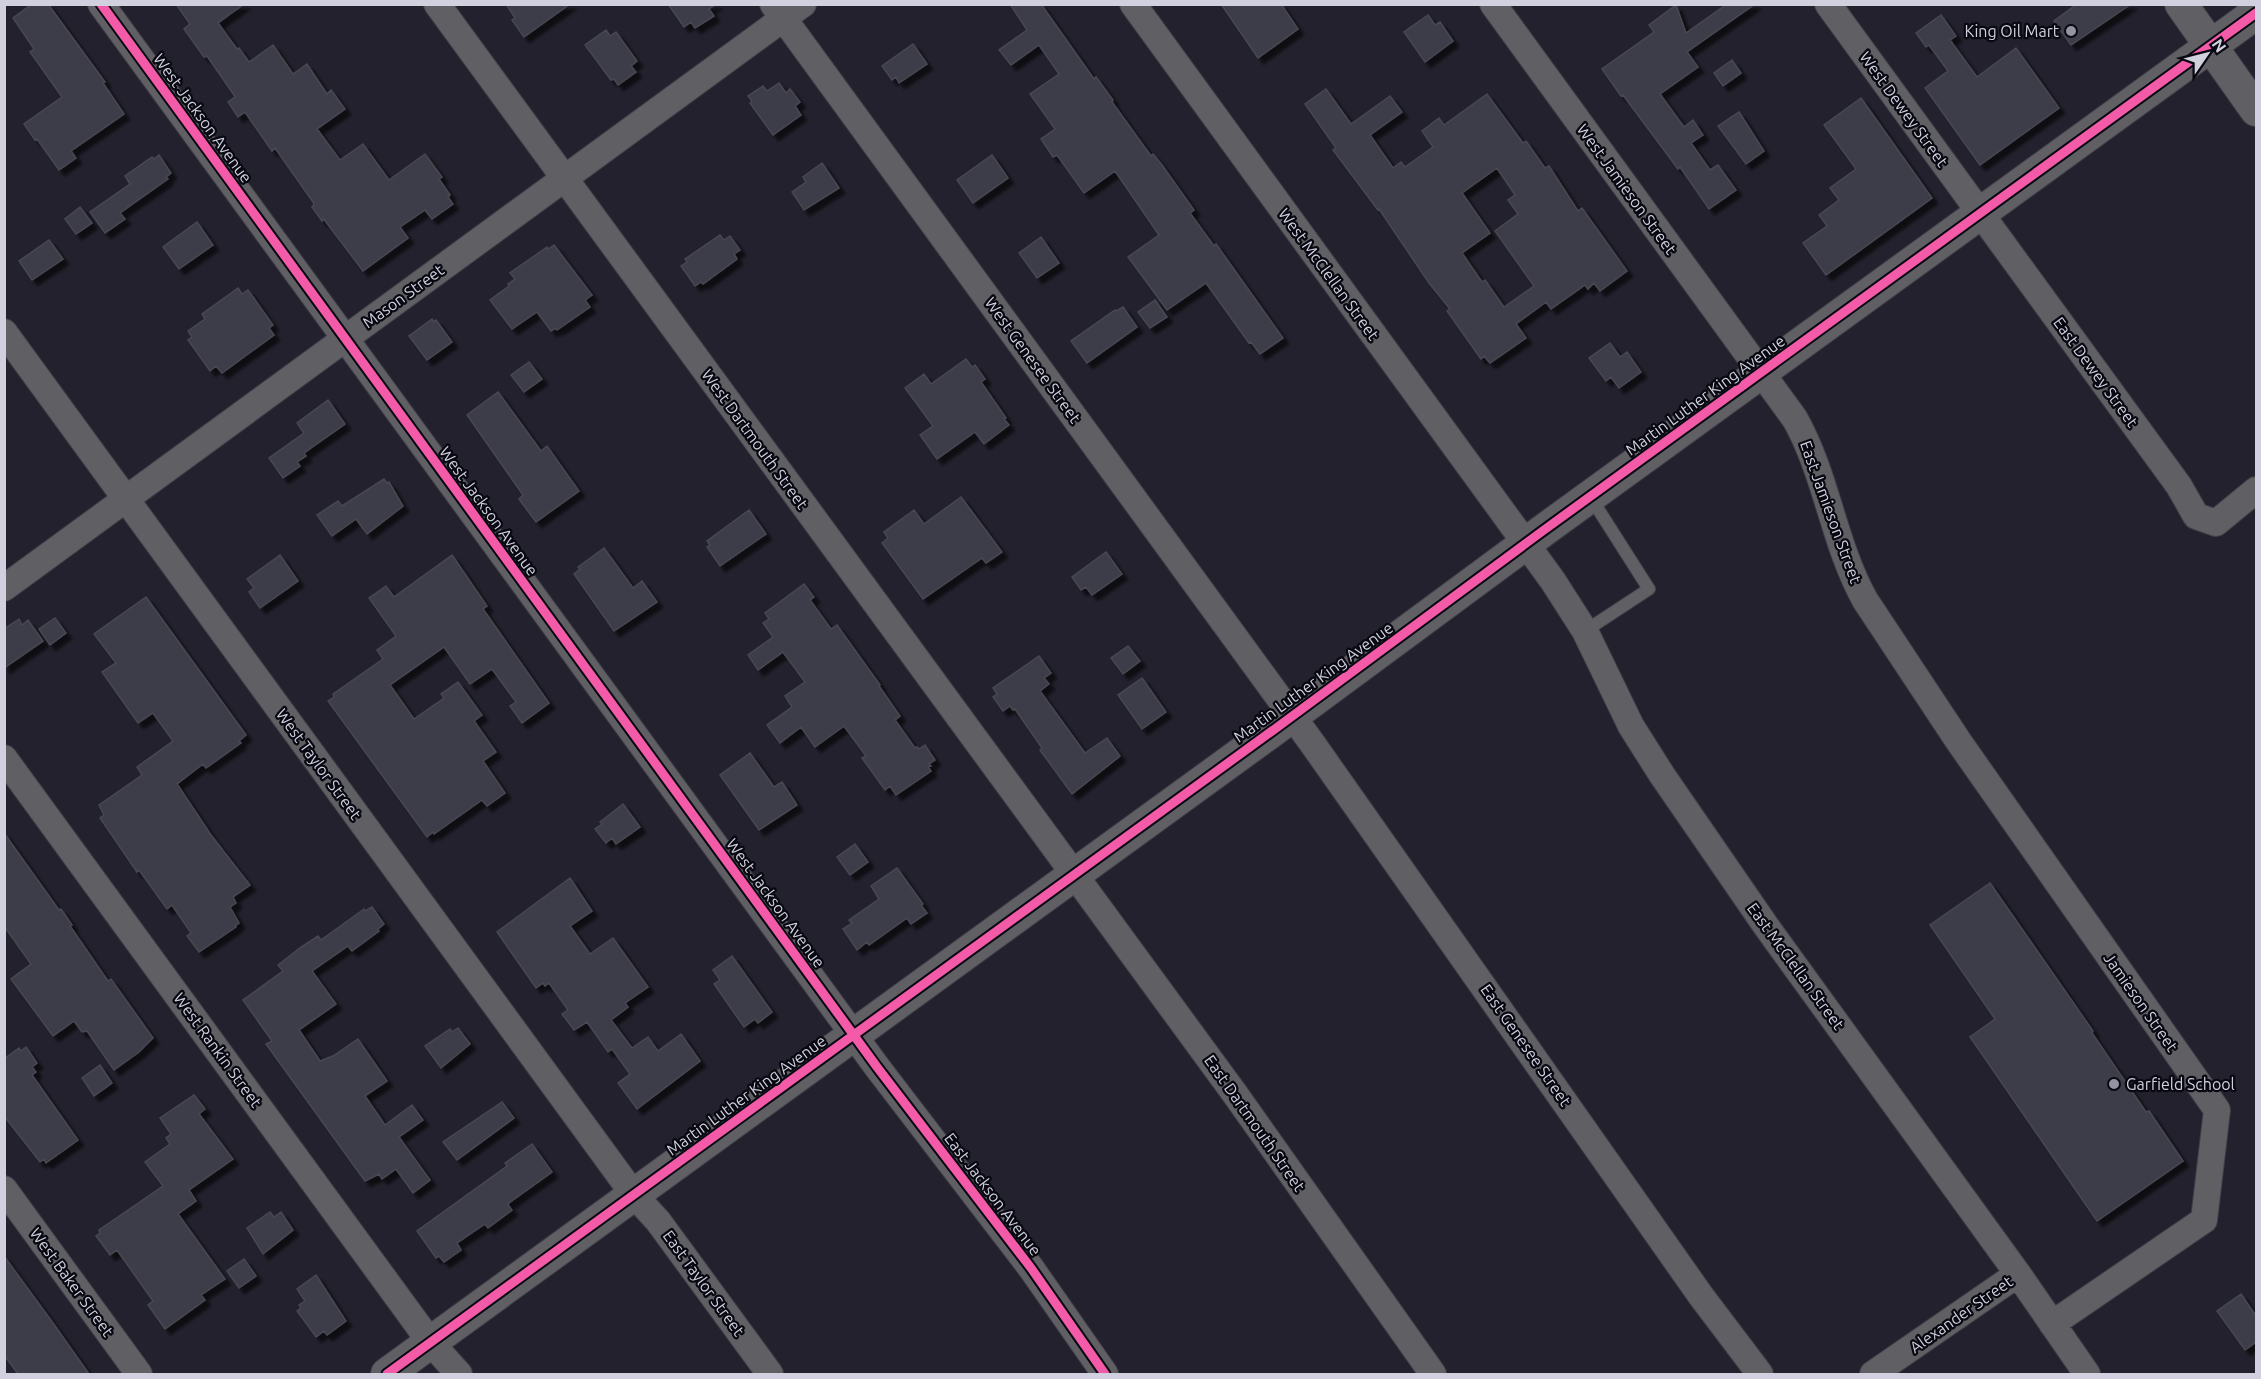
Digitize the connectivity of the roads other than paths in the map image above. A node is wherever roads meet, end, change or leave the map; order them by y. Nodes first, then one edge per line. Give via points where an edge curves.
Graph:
1 (101, 4) edge
2 (436, 4) edge
3 (1132, 4) edge
4 (1493, 4) edge
5 (1828, 4) edge
6 (2181, 4) edge
7 (786, 9) edge
8 (2256, 13) edge
9 (2211, 46) junction
10 (2256, 110) edge
11 (564, 179) junction
12 (1980, 213) junction
13 (4, 332) edge
14 (345, 338) junction
15 (1762, 373) junction
16 (2256, 490) edge
17 (1590, 497) junction
18 (125, 499) junction
19 (1526, 544) junction
20 (4, 588) edge
21 (1585, 631) junction
22 (1292, 716) junction
23 (1959, 742) joint
24 (4, 758) edge
25 (1072, 875) junction
26 (854, 1035) junction
27 (4, 1189) edge
28 (634, 1195) junction
29 (2018, 1274) junction
30 (2052, 1324) junction
31 (431, 1342) junction
32 (139, 1374) edge
33 (387, 1374) edge
34 (459, 1374) edge
35 (770, 1374) edge
36 (1105, 1374) edge
37 (1433, 1374) edge
38 (1760, 1374) edge
39 (1873, 1374) edge
40 (2087, 1374) edge

1 - 14 street, West Jackson Avenue
2 - 11 street, West Dartmouth Street
3 - 19 street, West McClellan Street
4 - 15 street, West Jamieson Street
5 - 12 street, West Dewey Street
6 - 9 street
7 - 11 street, Mason Street
7 - 22 street, West Genesee Street
8 - 9 street, Martin Luther King Avenue
9 - 10 street
9 - 12 street, Martin Luther King Avenue
11 - 14 street, Mason Street
11 - 25 street, West Dartmouth Street
12 - 15 street, Martin Luther King Avenue
12 - 16 street, East Dewey Street via 2179,486 2196,516 2216,523
13 - 18 street, West Taylor Street
14 - 18 street, Mason Street
14 - 26 street, West Jackson Avenue
15 - 17 street, Martin Luther King Avenue
15 - 23 street, East Jamieson Street via 1795,419 1813,454 1853,578
17 - 19 street, Martin Luther King Avenue
17 - 21 lane via 1649,589
18 - 20 street, Mason Street
18 - 28 street, West Taylor Street
19 - 21 street, East McClellan Street
19 - 22 street, Martin Luther King Avenue
21 - 29 street, East McClellan Street via 1631,726 1662,776
22 - 25 street, Martin Luther King Avenue
22 - 38 street, East Genesee Street
23 - 30 street, Jamieson Street via 2217,1110 2204,1220
24 - 31 street, West Rankin Street
25 - 26 street, Martin Luther King Avenue
25 - 37 street, East Dartmouth Street via 1235,1094
26 - 28 street, Martin Luther King Avenue
26 - 36 street, East Jackson Avenue via 1031,1268
27 - 32 street, West Baker Street
28 - 31 street, Martin Luther King Avenue
28 - 35 street, East Taylor Street via 658,1221
29 - 30 street, East McClellan Street
29 - 39 street, Alexander Street
30 - 40 street, East McClellan Street
31 - 33 street, Martin Luther King Avenue
31 - 34 street, West Rankin Street

